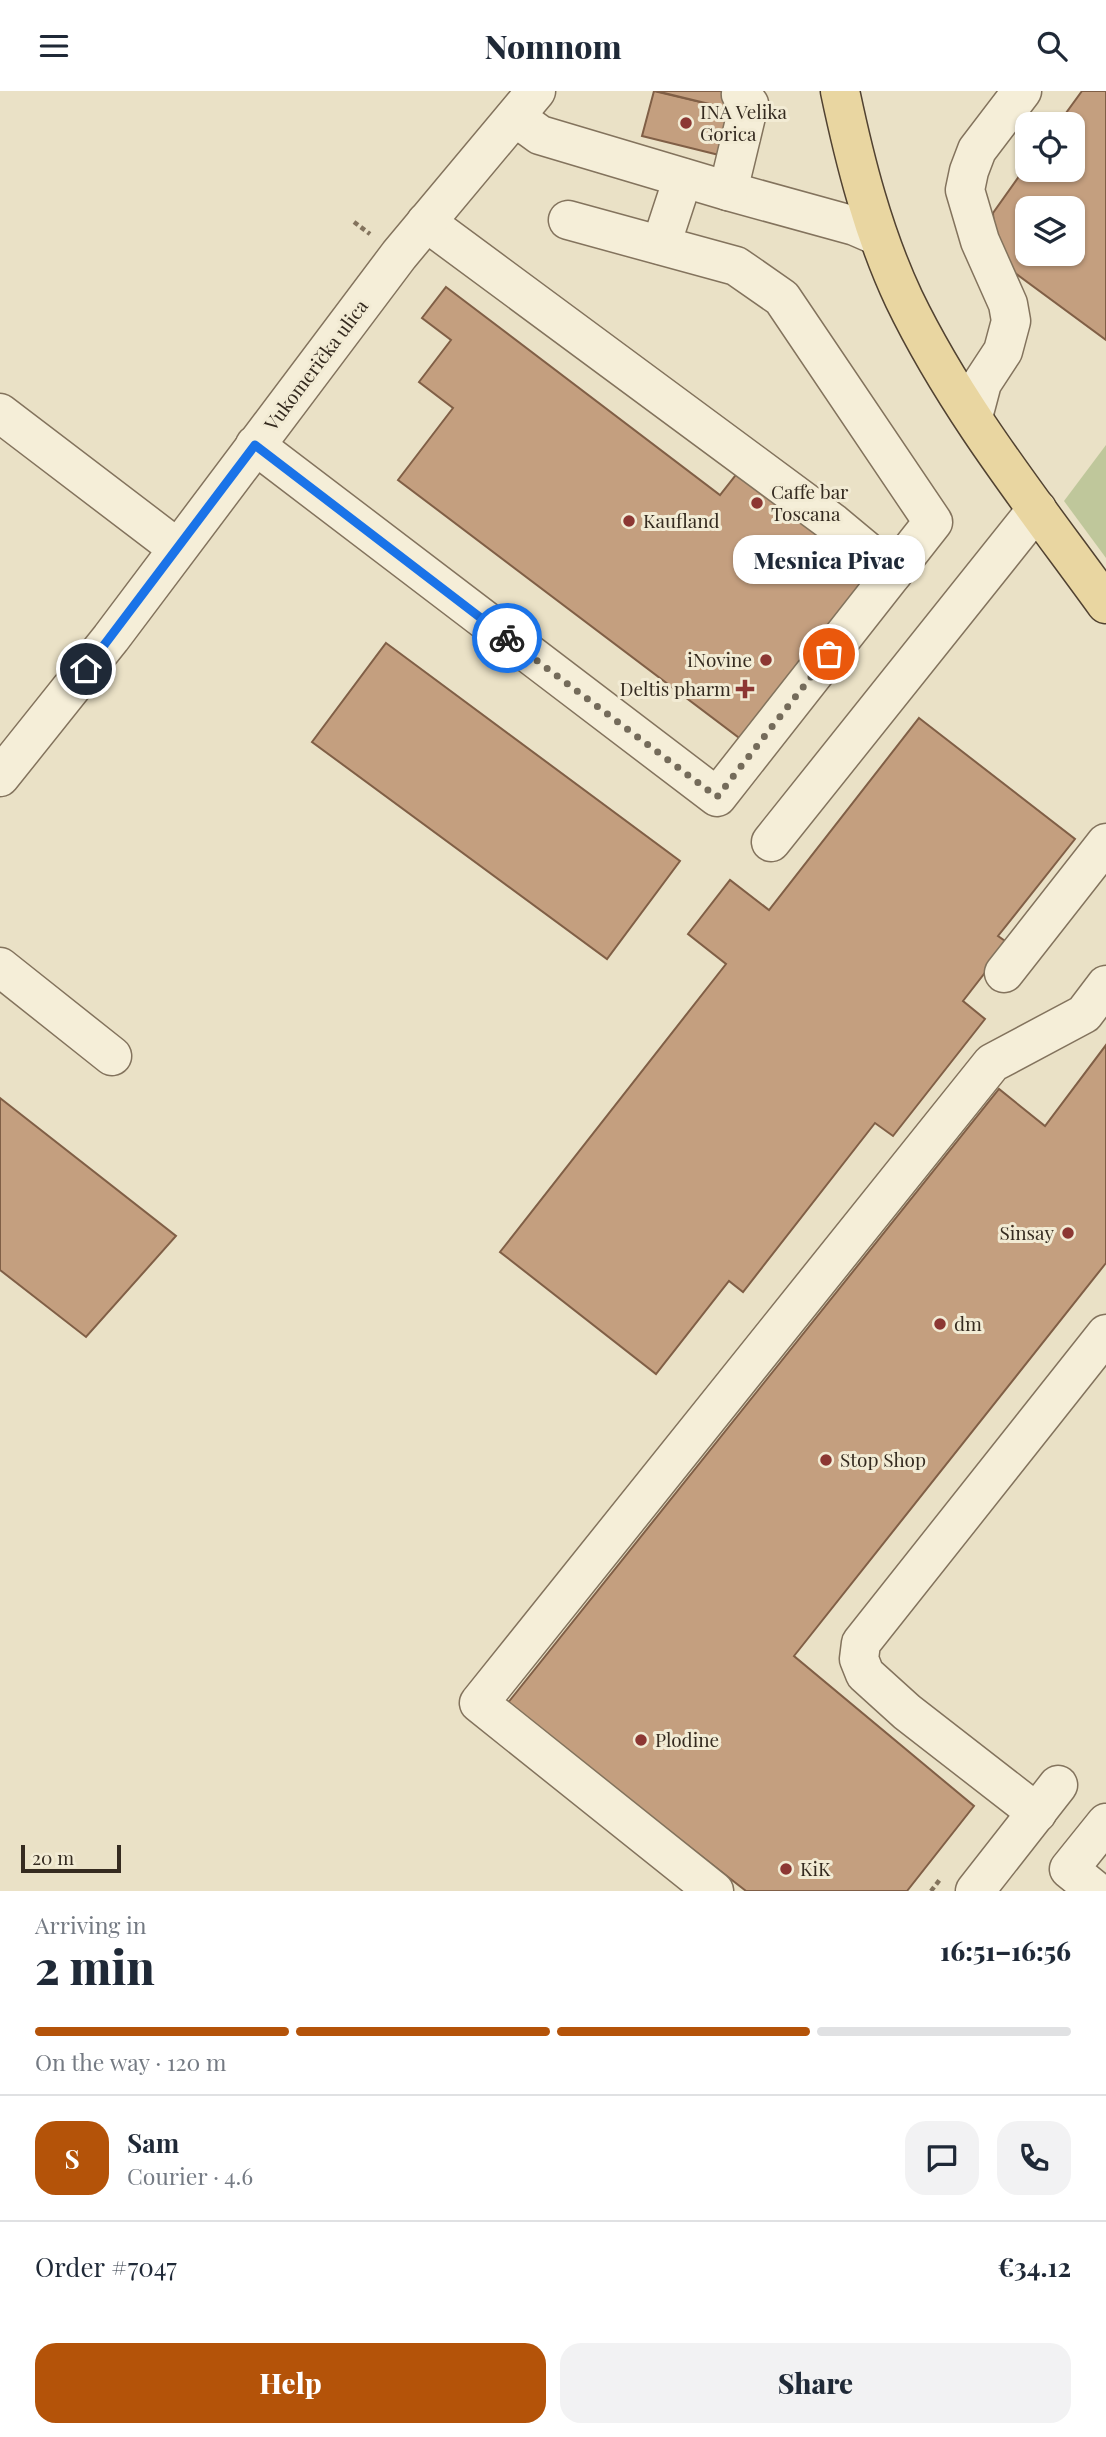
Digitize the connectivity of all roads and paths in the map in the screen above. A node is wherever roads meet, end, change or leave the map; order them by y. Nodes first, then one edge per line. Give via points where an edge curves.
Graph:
1 (742, 91) edge
2 (840, 91) edge
3 (1022, 91) edge
4 (525, 104) edge
5 (683, 178) junction
6 (728, 191) junction
7 (568, 220) dead end
8 (426, 222) junction
9 (878, 236) junction
10 (661, 245) junction
11 (1, 417) edge
12 (973, 417) junction
13 (255, 445) junction
14 (1037, 509) junction
15 (177, 548) junction
16 (893, 572) junction
17 (1106, 604) edge
18 (0, 777) edge
19 (771, 842) dead end
20 (1106, 843) edge
21 (0, 967) edge
22 (1004, 973) dead end
23 (1106, 985) edge
24 (112, 1056) dead end
25 (1106, 1334) edge
26 (1106, 1823) edge
27 (714, 1891) edge
28 (975, 1891) edge
29 (1096, 1891) edge

1 - 6 street via 749,104
2 - 9 main road
3 - 12 street via 978,149 965,190 1012,321 1003,351 982,383
4 - 5 street via 540,135
4 - 8 street, Vukomerička ulica
5 - 6 street
5 - 10 street
6 - 9 street
7 - 10 street
8 - 13 street, Vukomerička ulica
8 - 16 street
9 - 12 main road via 934,356
10 - 16 street via 736,266 782,298 933,522
11 - 15 street
12 - 14 main road
13 - 15 street, Vukomerička ulica
13 - 16 street via 717,797
14 - 17 main road
14 - 19 street
15 - 18 street, Vukomerička ulica
20 - 22 street
21 - 24 street
23 - 27 street via 1084,1014 992,1063 479,1703
25 - 28 street via 860,1643 859,1659 865,1674 907,1712 1047,1799
26 - 29 street via 1069,1869

